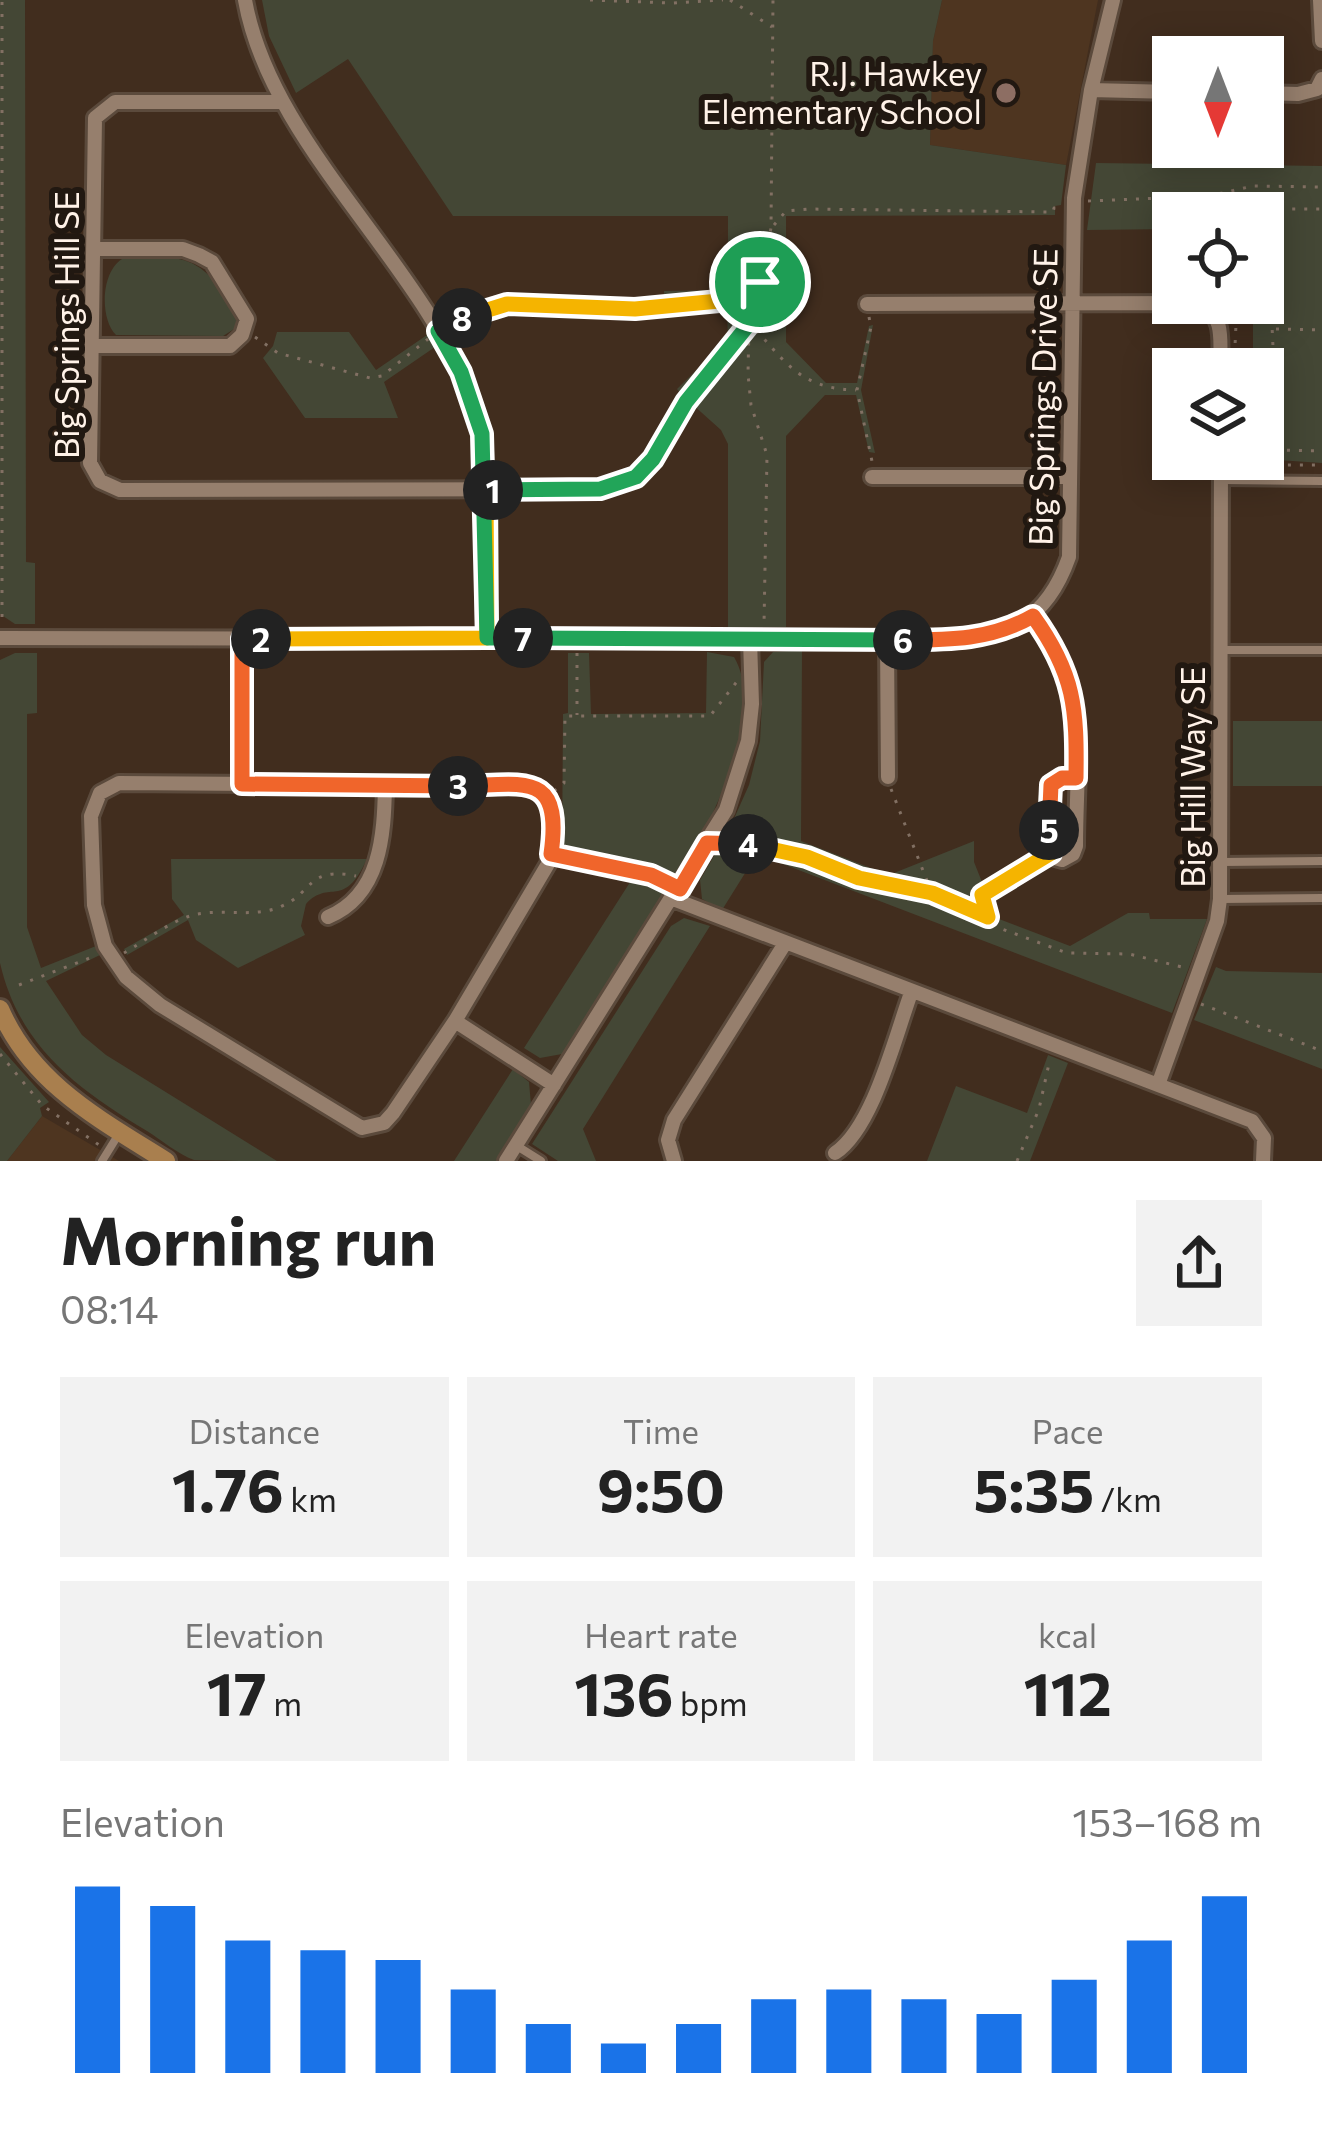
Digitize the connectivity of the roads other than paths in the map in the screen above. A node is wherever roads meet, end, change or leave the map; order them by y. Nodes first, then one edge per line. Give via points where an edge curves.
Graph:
1 (245, 0) edge
2 (1113, 0) edge
3 (1320, 0) edge
4 (1322, 40) edge
5 (1322, 79) edge
6 (1091, 90) junction
7 (1152, 91) edge
8 (1284, 93) edge
9 (284, 102) junction
10 (93, 249) junction
11 (867, 304) road end
12 (1073, 304) junction
13 (635, 309) road end
14 (438, 331) junction
15 (92, 346) junction
16 (1220, 348) edge
17 (1070, 476) junction
18 (636, 477) road end
19 (872, 477) road end
20 (1222, 480) joint
21 (1322, 481) edge
22 (486, 490) junction
23 (1033, 616) junction
24 (0, 638) edge
25 (487, 638) junction
26 (242, 639) junction
27 (750, 639) junction
28 (887, 640) junction
29 (1221, 650) junction
30 (1322, 650) edge
31 (887, 776) road end
32 (1076, 778) junction
33 (242, 784) junction
34 (385, 786) junction
35 (1322, 861) edge
36 (1221, 862) junction
37 (676, 894) junction
38 (1322, 898) edge
39 (1220, 899) junction
40 (328, 917) dead end
41 (784, 945) junction
42 (911, 993) junction
43 (0, 1009) edge
44 (455, 1021) junction
45 (554, 1085) junction
46 (1158, 1085) junction
47 (120, 1132) junction
48 (516, 1146) junction
49 (835, 1153) dead end
50 (102, 1161) edge
51 (166, 1161) edge
52 (506, 1161) edge
53 (541, 1161) edge
54 (674, 1161) edge
55 (1263, 1161) edge

1 - 9 street
2 - 6 street, Big Springs Drive SE
3 - 4 street
5 - 8 street via 1308,93
6 - 7 street
6 - 12 street, Big Springs Drive SE via 1075,198
9 - 10 street, Big Springs Hill SE via 107,105 92,127
9 - 14 street
10 - 15 street, Big Springs Hill SE
10 - 15 street via 199,255 245,311 237,342 220,347
11 - 12 street
12 - 16 street via 1206,306 1219,322
12 - 17 street, Big Springs Drive SE
13 - 14 street via 507,304
14 - 22 street via 475,406
15 - 22 street, Big Springs Hill SE via 90,464 109,487
17 - 19 street
17 - 23 street, Big Springs Drive SE via 1069,557
18 - 22 street, Big Springs Hill SE via 600,489
20 - 21 lane
20 - 29 street, Big Hill Way SE
22 - 25 street
23 - 28 street via 974,638
23 - 32 street via 1073,692
24 - 26 street
25 - 26 street
25 - 27 street
26 - 33 street
27 - 28 street
27 - 37 street via 748,741 726,810
28 - 31 street
29 - 30 lane
29 - 36 street, Big Hill Way SE
32 - 32 street via 1051,785 1051,853 1062,860 1073,854
33 - 34 street
33 - 44 street via 119,783 100,793 91,816 94,905 126,977 362,1128 393,1114
34 - 40 street via 382,843 369,880
34 - 44 street via 532,786 552,805 551,854
35 - 36 lane
36 - 39 street, Big Hill Way SE
37 - 41 street
37 - 45 street
38 - 39 lane
39 - 46 street, Big Hill Way SE
41 - 42 street
41 - 54 street via 674,1120
42 - 46 street
42 - 49 street via 861,1126
43 - 47 main road via 52,1085
44 - 45 street
45 - 48 street
46 - 55 street via 1258,1126
47 - 50 lane
47 - 51 main road
48 - 52 street
48 - 53 lane

